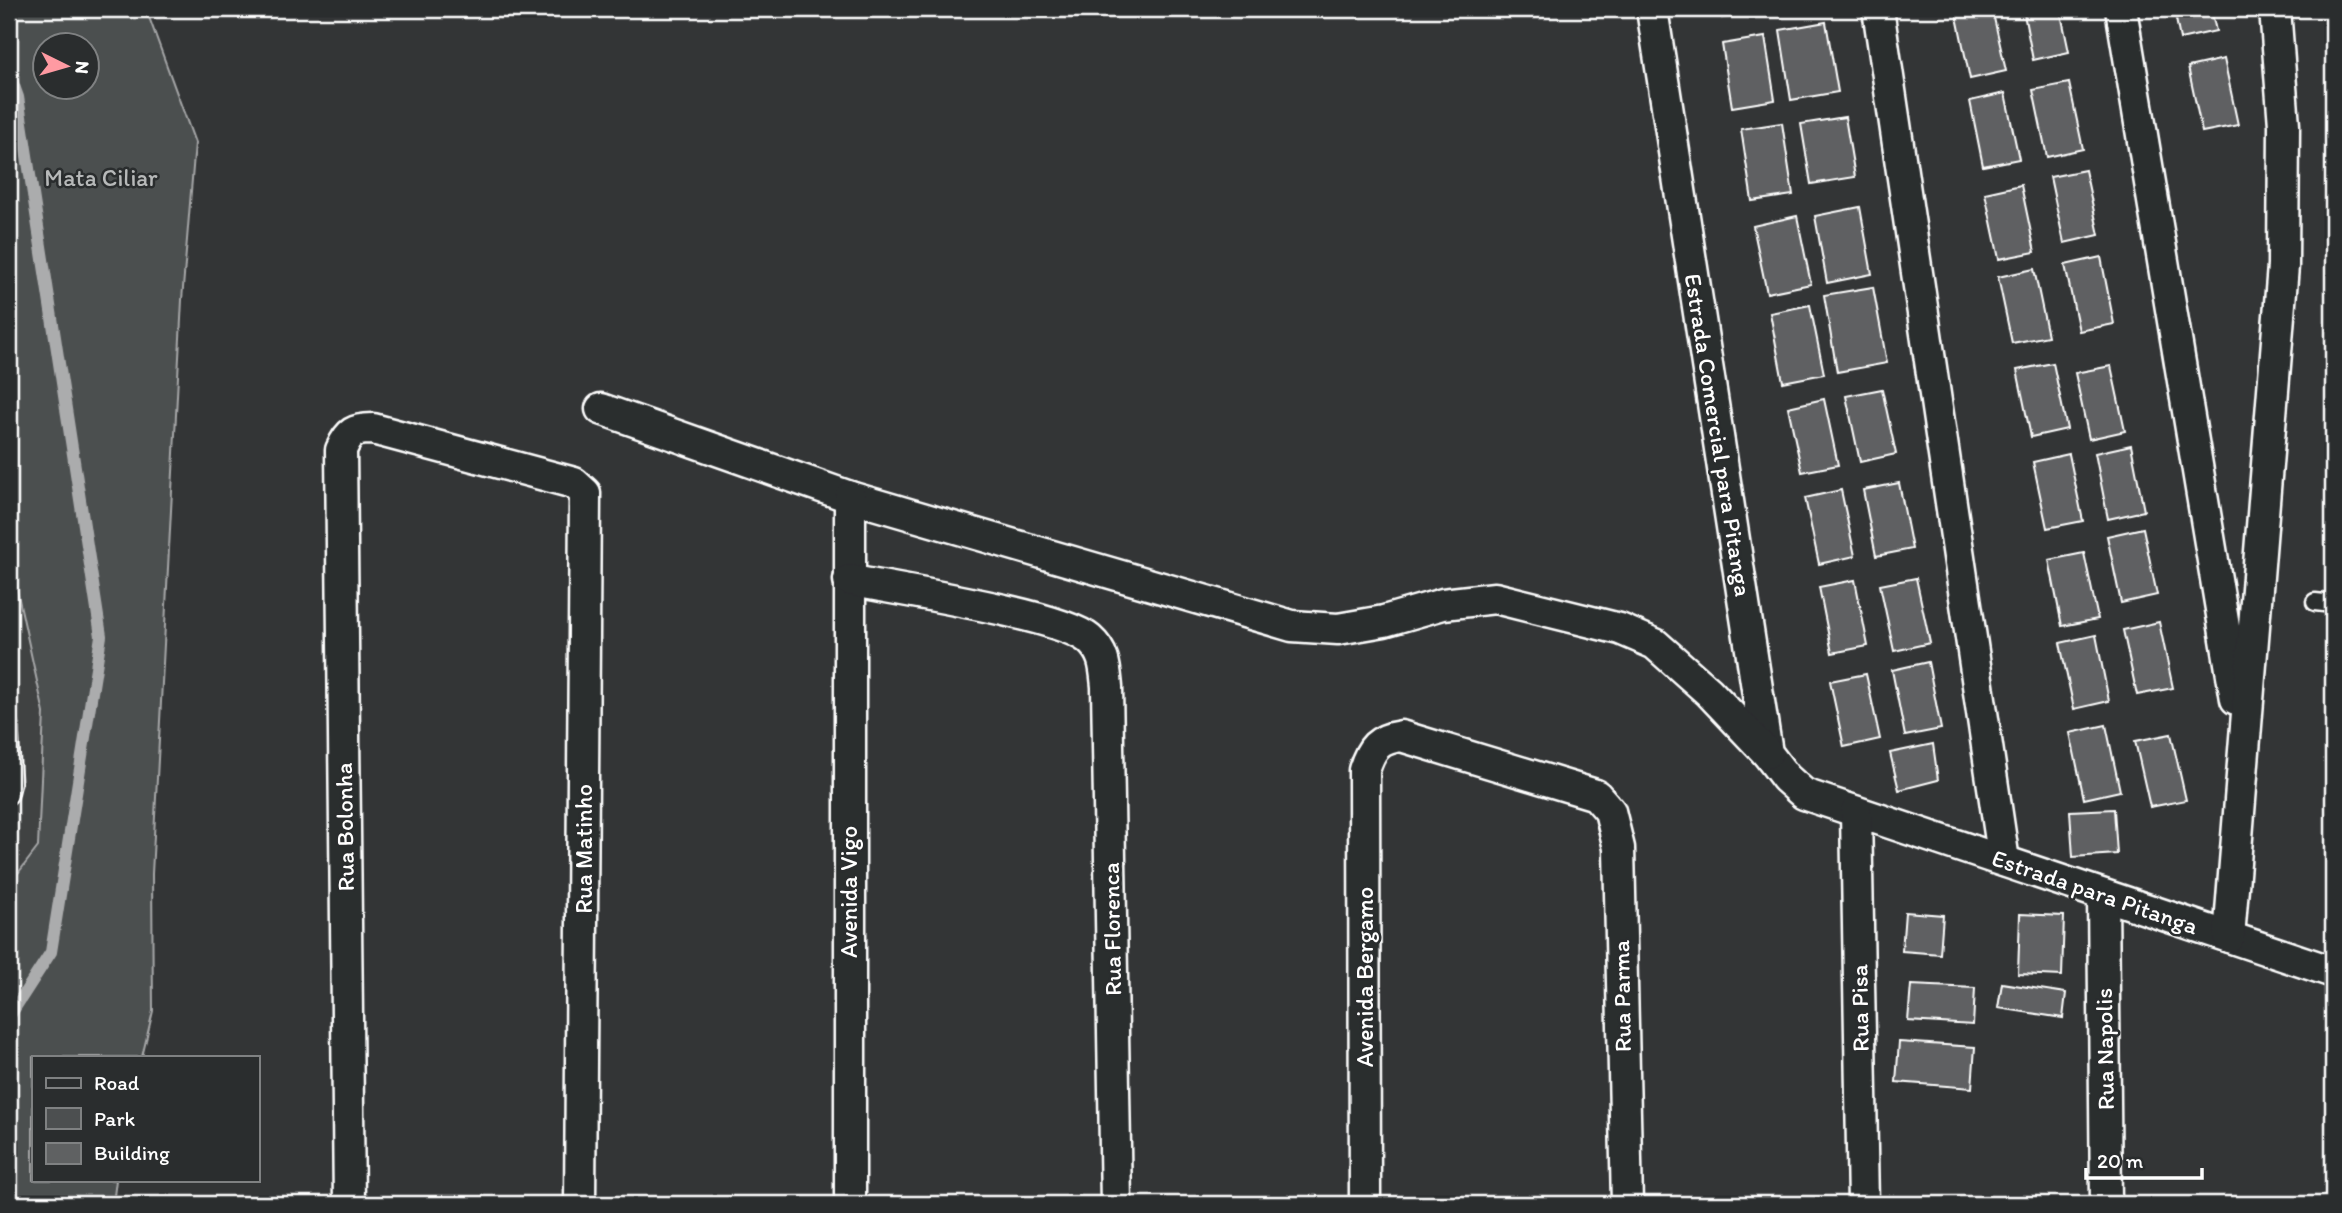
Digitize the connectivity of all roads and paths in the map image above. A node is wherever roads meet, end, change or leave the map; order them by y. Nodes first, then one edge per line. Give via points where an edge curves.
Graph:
1 (1652, 9) edge
2 (1878, 9) edge
3 (2120, 9) edge
4 (2275, 9) edge
5 (601, 409) dead end
6 (585, 493) joint
7 (850, 497) junction
8 (849, 580) junction
9 (2315, 602) dead end
10 (2333, 604) edge
11 (9, 725) edge
12 (2243, 742) junction
13 (1370, 751) joint
14 (1767, 753) junction
15 (9, 795) edge
16 (1856, 812) junction
17 (2004, 861) junction
18 (2103, 895) junction
19 (2229, 937) junction
20 (2333, 972) edge
21 (349, 1204) edge
22 (580, 1204) edge
23 (850, 1204) edge
24 (1116, 1204) edge
25 (1366, 1204) edge
26 (1627, 1204) edge
27 (1863, 1204) edge
28 (2106, 1204) edge

1 - 14 street, Estrada Comercial para Pitanga
2 - 17 street
3 - 12 street
4 - 12 street via 2284,125 2283,266
5 - 7 street
6 - 21 street, Rua Bolonha via 574,483 373,429 348,434 341,450
6 - 22 street, Rua Matinho
7 - 8 street, Avenida Vigo
7 - 14 street via 1292,626 1338,629 1443,604 1495,598 1620,629 1655,644
8 - 23 street, Avenida Vigo
8 - 24 street, Rua Florenca via 1046,621 1087,638 1103,654 1108,701
9 - 10 lane
11 - 15 lane
12 - 19 street
13 - 25 street, Avenida Bergamo via 1364,771
13 - 26 street, Rua Parma via 1384,738 1401,736 1596,795 1611,811 1619,848
14 - 16 street, Estrada Comercial para Pitanga via 1804,794
16 - 17 street, Estrada para Pitanga
16 - 27 street, Rua Pisa
17 - 18 street, Estrada para Pitanga
18 - 19 street, Estrada para Pitanga
18 - 28 street, Rua Napolis
19 - 20 street, Estrada para Pitanga

